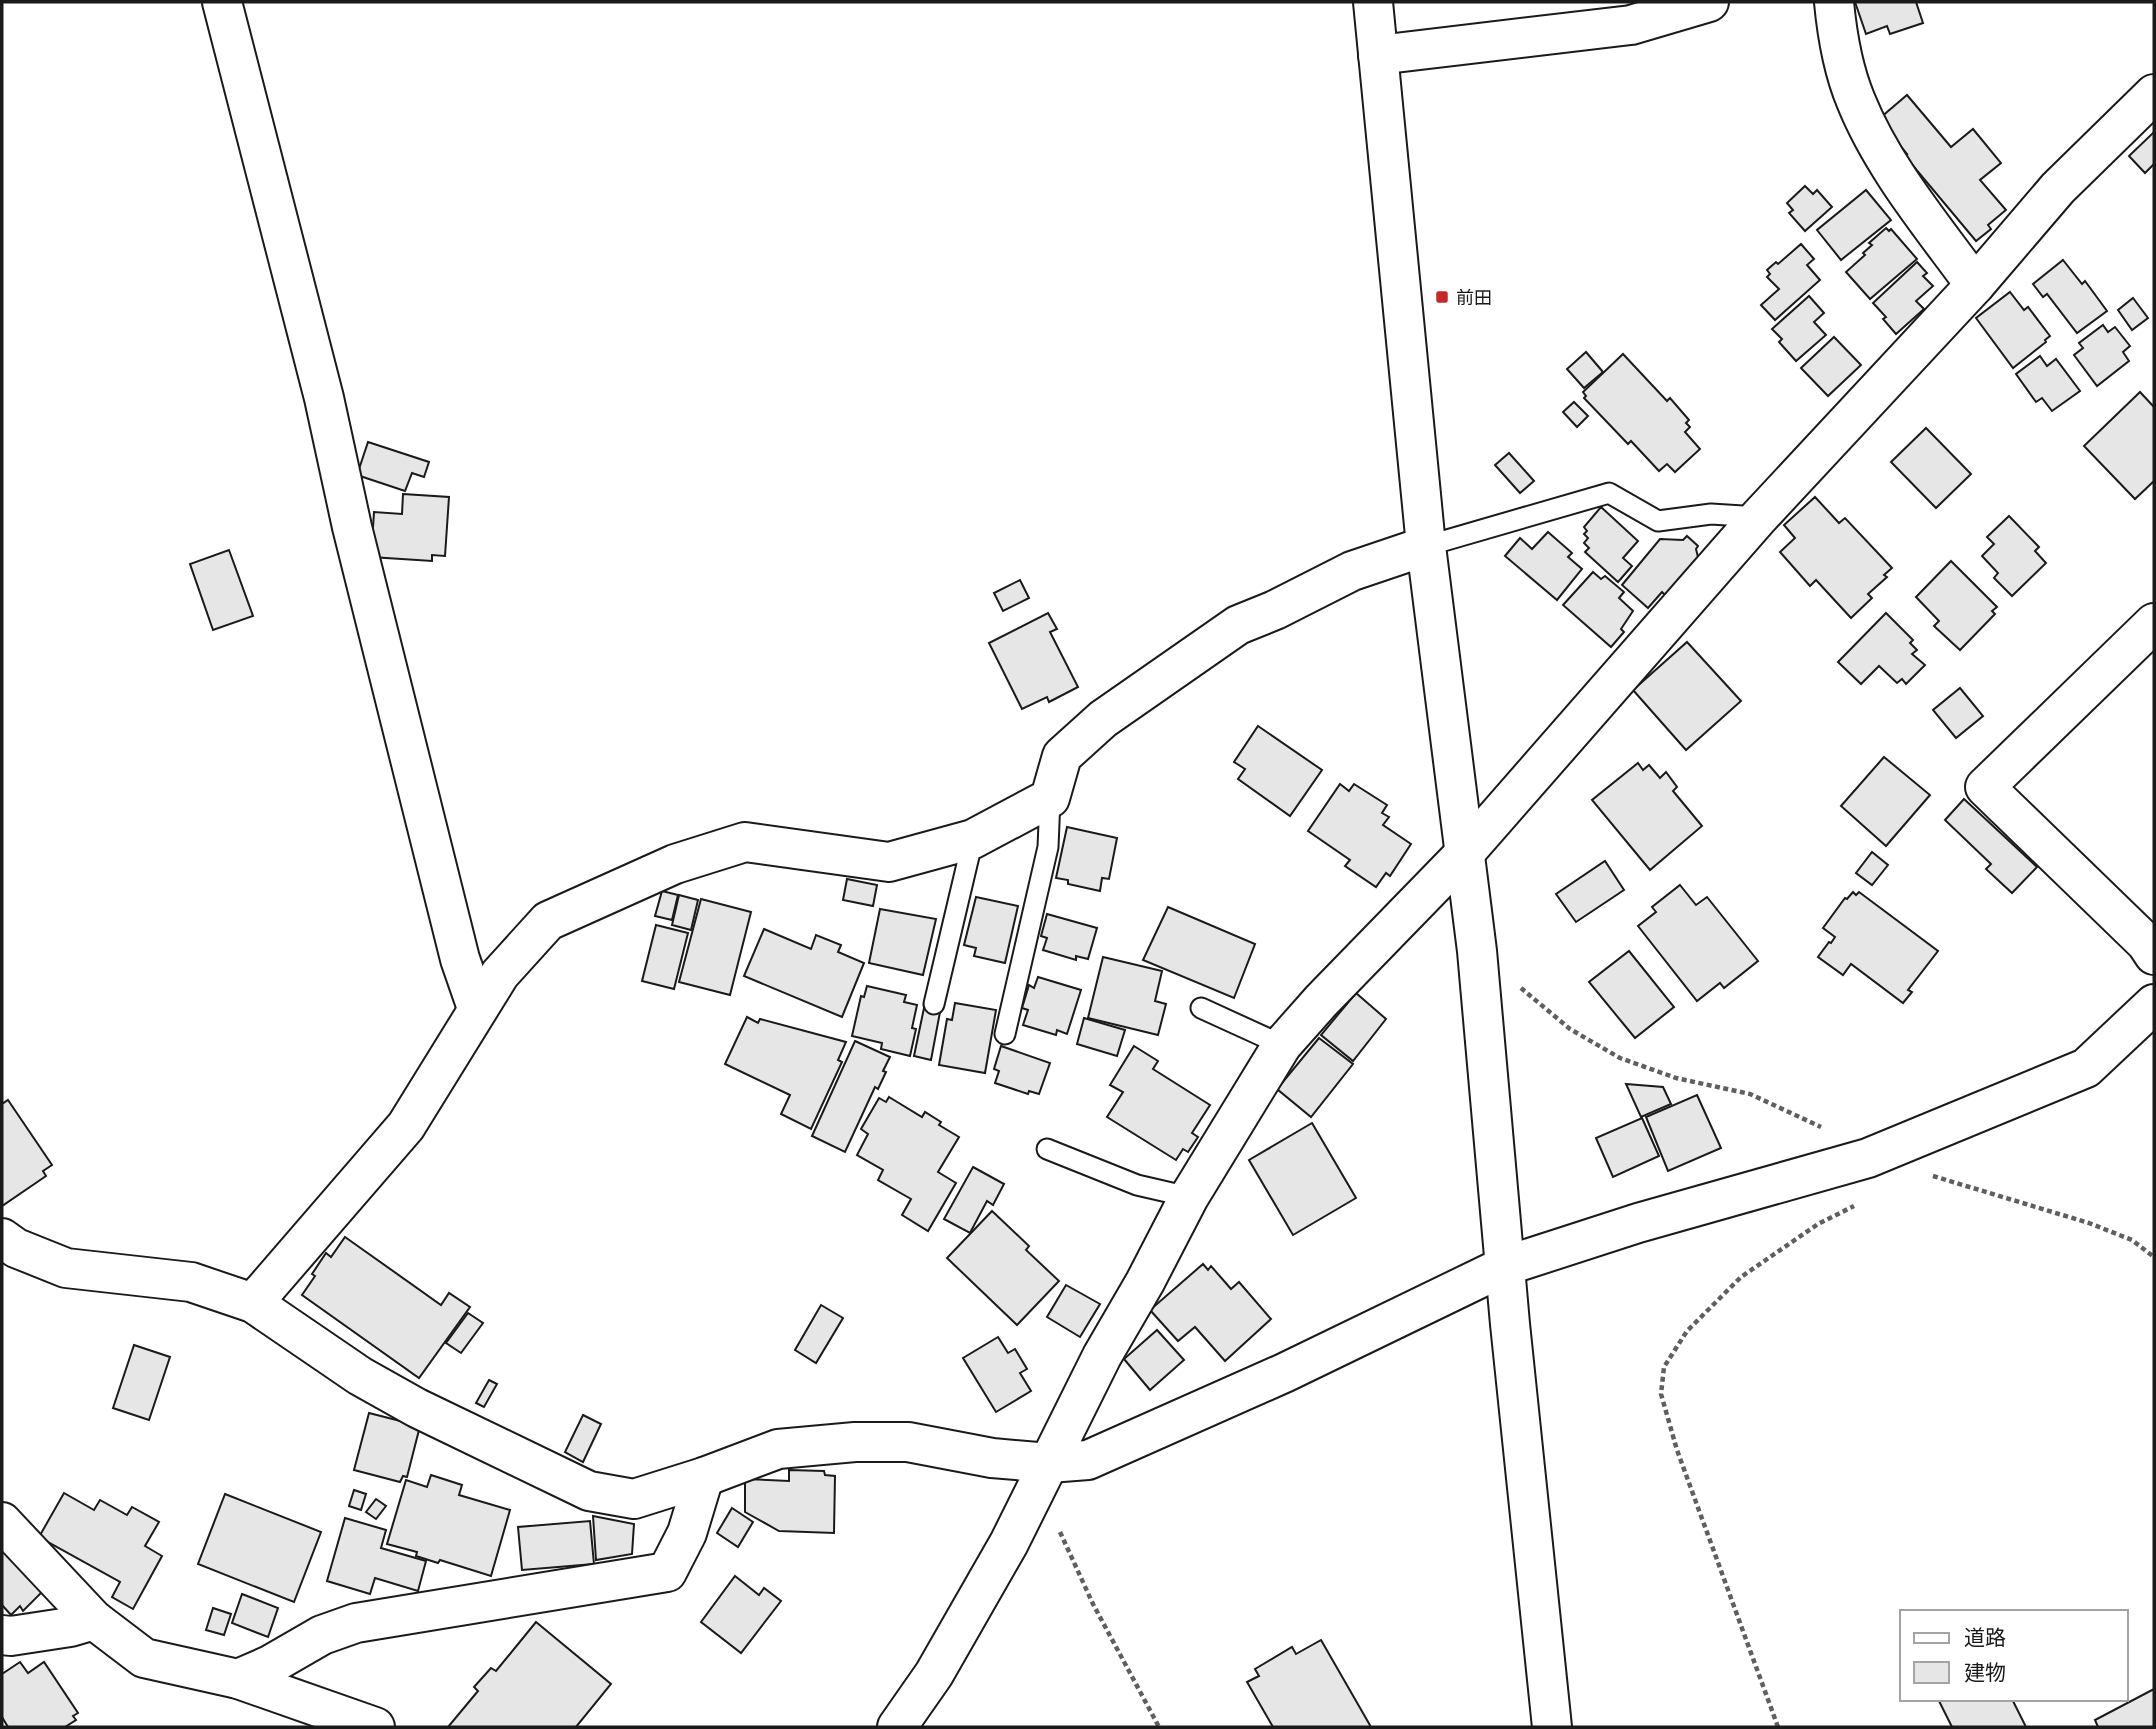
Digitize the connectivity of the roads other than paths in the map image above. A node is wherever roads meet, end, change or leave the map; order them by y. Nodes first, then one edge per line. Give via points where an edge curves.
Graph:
1 (222, 2) edge
2 (1373, 2) edge
3 (1709, 2) edge
4 (1834, 2) edge
5 (1378, 55) junction
6 (2154, 94) edge
7 (1975, 285) junction
8 (1759, 517) junction
9 (1426, 546) junction
10 (2154, 623) edge
11 (1050, 797) junction
12 (974, 839) junction
13 (1464, 854) junction
14 (2154, 955) edge
15 (934, 1004) dead end
16 (2154, 1004) edge
17 (477, 1008) junction
18 (1201, 1008) dead end
19 (1005, 1034) dead end
20 (1282, 1045) junction
21 (1047, 1149) dead end
22 (1189, 1197) junction
23 (6, 1253) edge
24 (1505, 1266) junction
25 (253, 1303) junction
26 (1044, 1472) junction
27 (704, 1477) junction
28 (2, 1521) edge
29 (94, 1619) junction
30 (2, 1635) edge
31 (238, 1679) junction
32 (375, 1727) edge
33 (897, 1727) edge
34 (1552, 1727) edge

1 - 17 street via 460,959
2 - 5 street
3 - 5 street via 1631,25
4 - 7 street via 1837,33 1855,100 1883,156
5 - 9 street
6 - 7 street via 2058,188
7 - 8 street
8 - 9 lane via 1711,514 1658,521 1609,493
8 - 13 street
9 - 11 street via 1352,571 1238,625 1103,719 1062,756
9 - 13 street
10 - 14 street via 1985,787
11 - 12 street
11 - 19 lane via 1048,847
12 - 15 lane
12 - 17 street via 889,862 745,842 675,864 548,921 500,974
13 - 20 street
13 - 24 street
16 - 24 street via 2086,1068 1867,1158
17 - 25 street via 406,1126
18 - 20 lane
20 - 22 street
21 - 22 lane via 1138,1185
22 - 26 street via 1101,1356
23 - 25 street via 66,1268 191,1282
24 - 26 street via 1154,1432 1088,1460
24 - 34 street
25 - 27 street via 360,1376 417,1408 589,1491 634,1499
26 - 27 street via 908,1442 778,1449
26 - 33 street via 934,1674
27 - 31 street via 687,1533 667,1572 356,1623 322,1635
28 - 29 street
29 - 30 street via 70,1627
29 - 31 street via 144,1658
31 - 32 street

